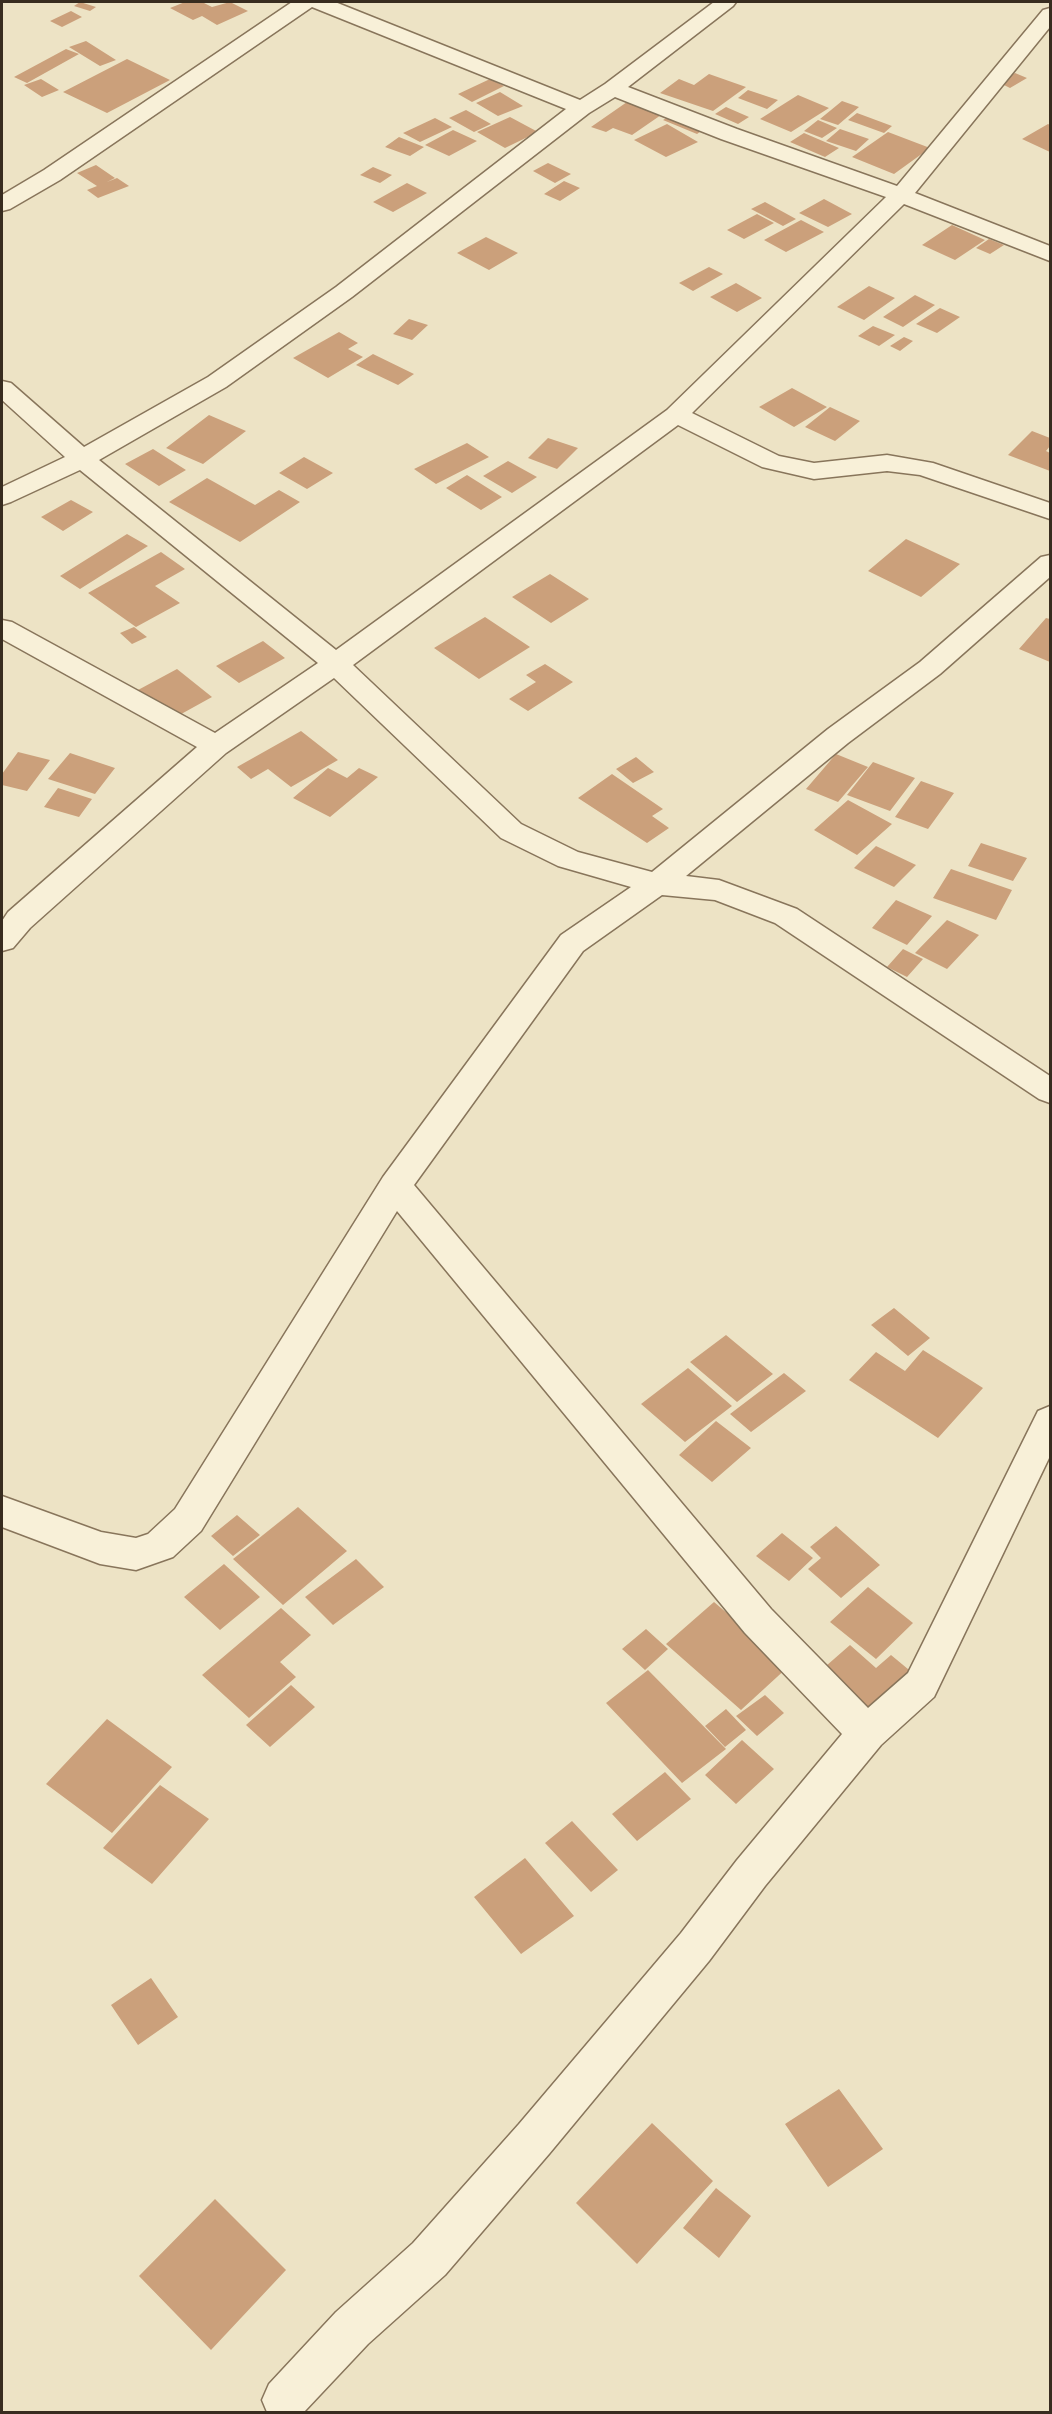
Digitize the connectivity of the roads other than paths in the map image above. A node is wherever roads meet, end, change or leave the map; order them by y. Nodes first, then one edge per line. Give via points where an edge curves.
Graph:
1 (305, 2) edge
2 (318, 2) edge
3 (726, 2) edge
4 (1050, 14) edge
5 (613, 89) junction
6 (581, 108) junction
7 (901, 195) junction
8 (2, 204) edge
9 (1050, 254) edge
10 (2, 388) edge
11 (676, 415) junction
12 (82, 459) junction
13 (2, 497) edge
14 (1050, 511) edge
15 (1050, 563) edge
16 (2, 628) edge
17 (336, 664) junction
18 (216, 746) junction
19 (657, 884) junction
20 (7, 925) edge
21 (1050, 1091) edge
22 (395, 1186) junction
23 (1050, 1421) edge
24 (2, 1511) edge
25 (867, 1733) junction
26 (285, 2400) dead end

1 - 8 street via 52,175
2 - 6 street
3 - 5 street
4 - 7 street
5 - 6 street
5 - 7 street
6 - 12 street via 335,299 216,382
7 - 9 street
7 - 11 street
10 - 12 street
11 - 14 street via 771,462 814,471 887,463 924,468
11 - 17 street
12 - 13 street
12 - 17 street
15 - 19 street via 930,668 838,736
16 - 18 street
17 - 18 street
17 - 19 street via 511,831 568,859
18 - 20 street
19 - 21 street via 719,890 786,916
19 - 22 street via 572,943
22 - 24 street via 188,1520 160,1546 136,1554 100,1548
22 - 25 street via 758,1621
23 - 25 street via 921,1685
25 - 26 street via 534,2139 429,2259 352,2328

